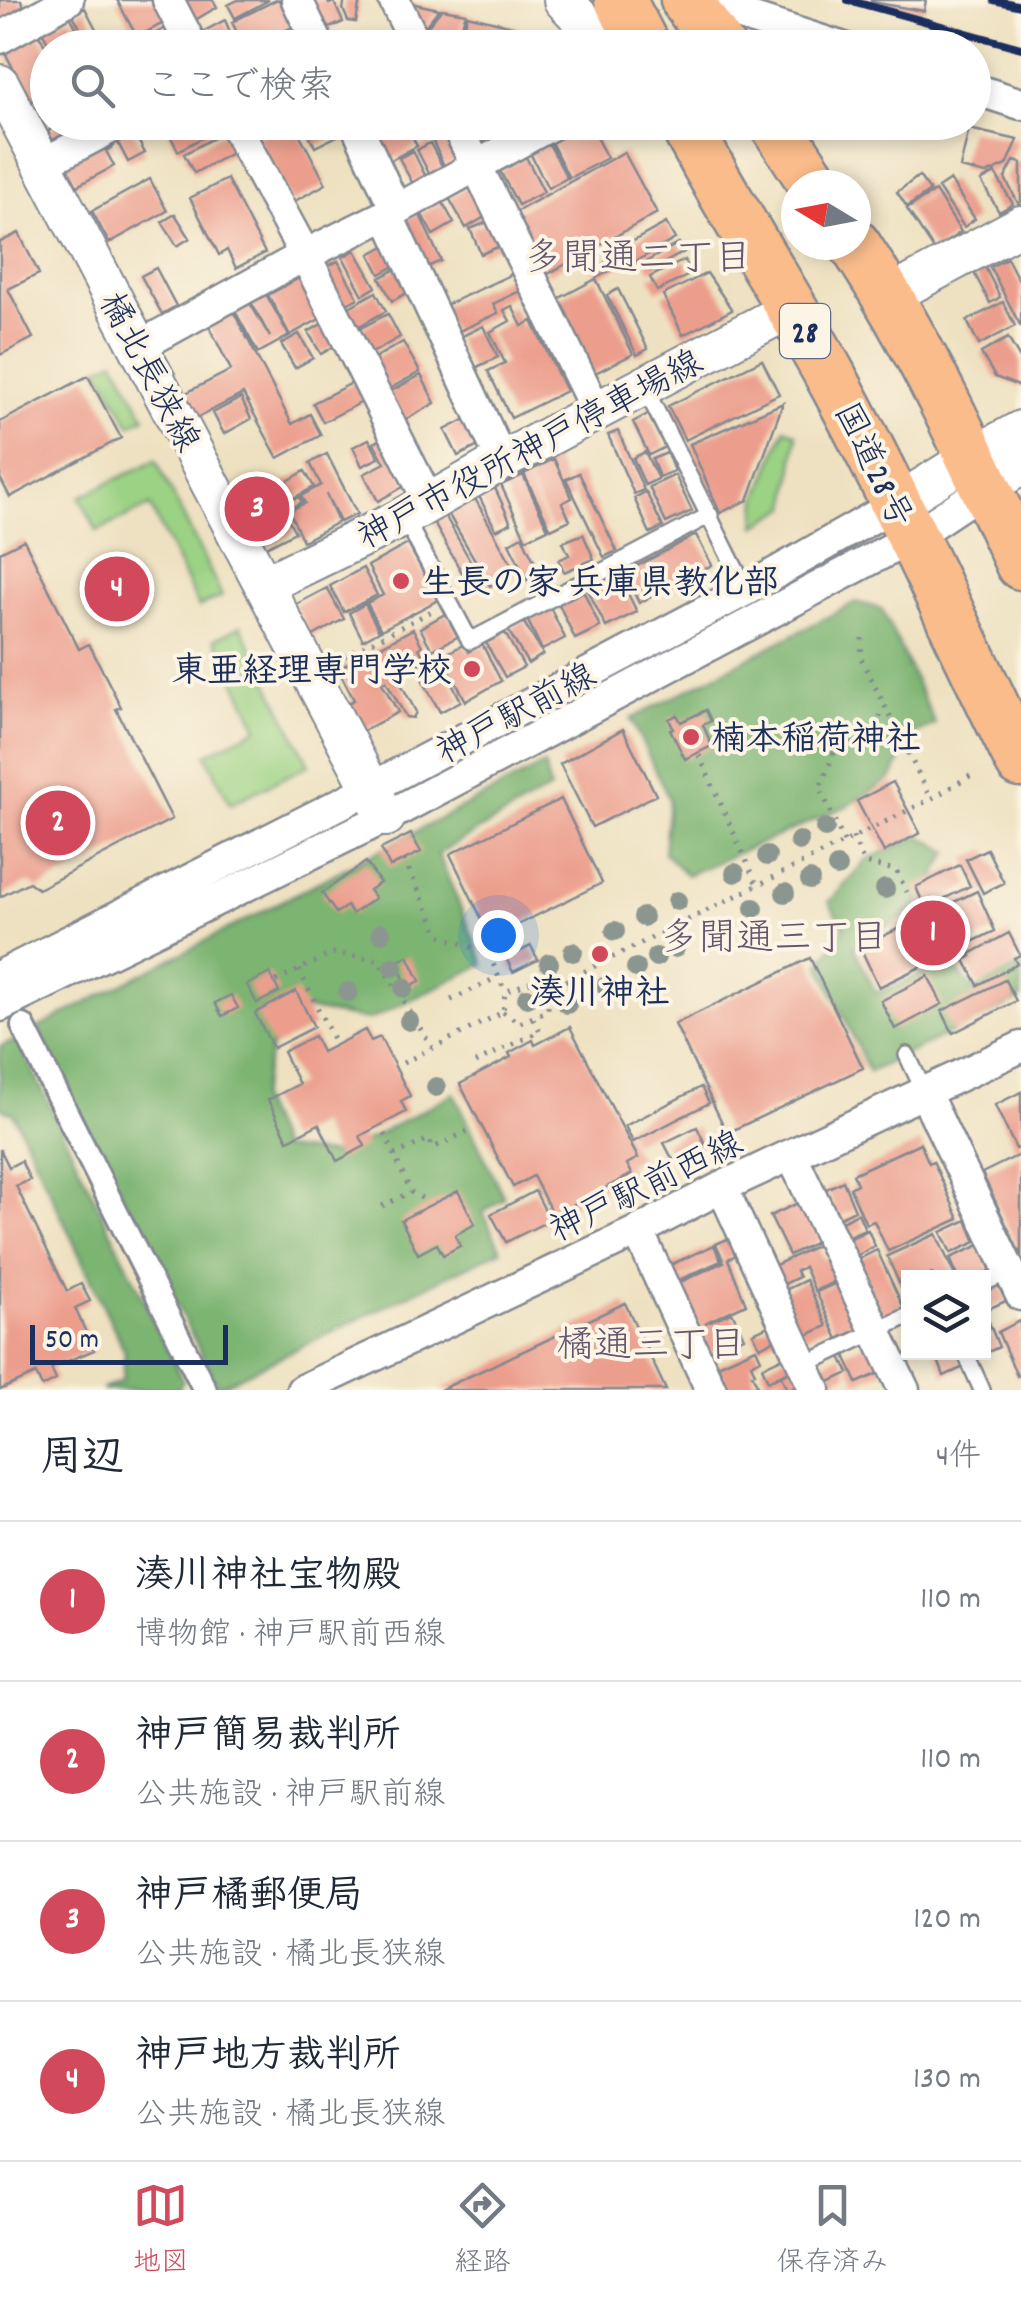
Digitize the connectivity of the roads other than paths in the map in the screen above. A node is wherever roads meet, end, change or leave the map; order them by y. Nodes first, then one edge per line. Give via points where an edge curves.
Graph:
1 (68, 0) edge
2 (168, 0) edge
3 (297, 0) edge
4 (394, 0) edge
5 (563, 0) edge
6 (620, 0) edge
7 (690, 0) edge
8 (184, 30) edge
9 (311, 30) edge
10 (409, 30) edge
11 (592, 30) edge
12 (636, 30) edge
13 (709, 30) edge
14 (786, 30) edge
15 (0, 38) edge
16 (0, 84) edge
17 (991, 94) edge
18 (1021, 104) edge
19 (88, 140) edge
20 (243, 140) edge
21 (362, 140) edge
22 (463, 140) edge
23 (523, 140) edge
24 (786, 140) edge
25 (694, 142) edge
26 (42, 164) junction
27 (476, 166) junction
28 (805, 170) edge
29 (391, 212) junction
30 (1021, 225) edge
31 (304, 255) junction
32 (865, 260) edge
33 (889, 296) junction
34 (792, 308) junction
35 (138, 347) junction
36 (645, 387) junction
37 (596, 410) junction
38 (1021, 430) edge
39 (502, 461) junction
40 (993, 470) edge
41 (417, 509) junction
42 (710, 515) junction
43 (904, 521) junction
44 (1021, 564) edge
45 (264, 584) junction
46 (746, 590) junction
47 (1021, 762) edge
48 (378, 802) junction
49 (0, 976) edge
50 (6, 1010) edge
51 (1021, 1046) edge
52 (906, 1055) dead end
53 (925, 1092) junction
54 (792, 1156) junction
55 (722, 1187) junction
56 (638, 1232) junction
57 (1005, 1283) edge
58 (901, 1319) edge
59 (876, 1331) junction
60 (969, 1360) edge
61 (809, 1378) edge
62 (205, 1390) edge
63 (302, 1390) edge
64 (710, 1390) edge
65 (904, 1390) edge
66 (982, 1390) edge

1 - 15 street
2 - 8 street
3 - 9 street
4 - 10 street
5 - 11 street
6 - 12 highway
7 - 13 highway
7 - 14 street
16 - 26 street, 橘北長狭線
17 - 18 street
19 - 26 street
20 - 31 street
21 - 29 street
22 - 27 street
23 - 27 street
24 - 28 highway
25 - 34 highway, 国道28号 / 28
26 - 35 street, 橘北長狭線
27 - 29 street
27 - 37 street
29 - 31 street
29 - 39 street
30 - 33 street
31 - 35 street
31 - 41 street
32 - 33 highway
33 - 40 highway
34 - 36 street, 神戸市役所神戸停車場線
34 - 43 highway, 国道28号 / 28
35 - 45 street, 橘北長狭線
36 - 37 street, 神戸市役所神戸停車場線
36 - 42 lane
37 - 39 street, 神戸市役所神戸停車場線
38 - 40 street, 神戸駅前線
39 - 41 street, 神戸市役所神戸停車場線
40 - 43 street, 神戸駅前線
40 - 44 highway
41 - 42 lane via 470,641
41 - 45 street, 神戸市役所神戸停車場線
42 - 46 lane
43 - 46 street, 神戸駅前線
43 - 47 highway, 国道28号 / 28
43 - 48 street, 神戸駅前線
45 - 48 street, 橘北長狭線
46 - 48 street, 神戸駅前線
48 - 49 street, 神戸駅前線
48 - 50 street, 神戸駅前線
50 - 62 street
51 - 53 street, 神戸駅前西線
52 - 53 lane
53 - 54 street, 神戸駅前西線
53 - 57 street
54 - 55 street, 神戸駅前西線
54 - 59 street
55 - 56 street, 神戸駅前西線
55 - 61 street
56 - 63 street, 神戸駅前西線
56 - 64 street
58 - 59 lane
59 - 61 lane
59 - 65 street
60 - 66 lane

